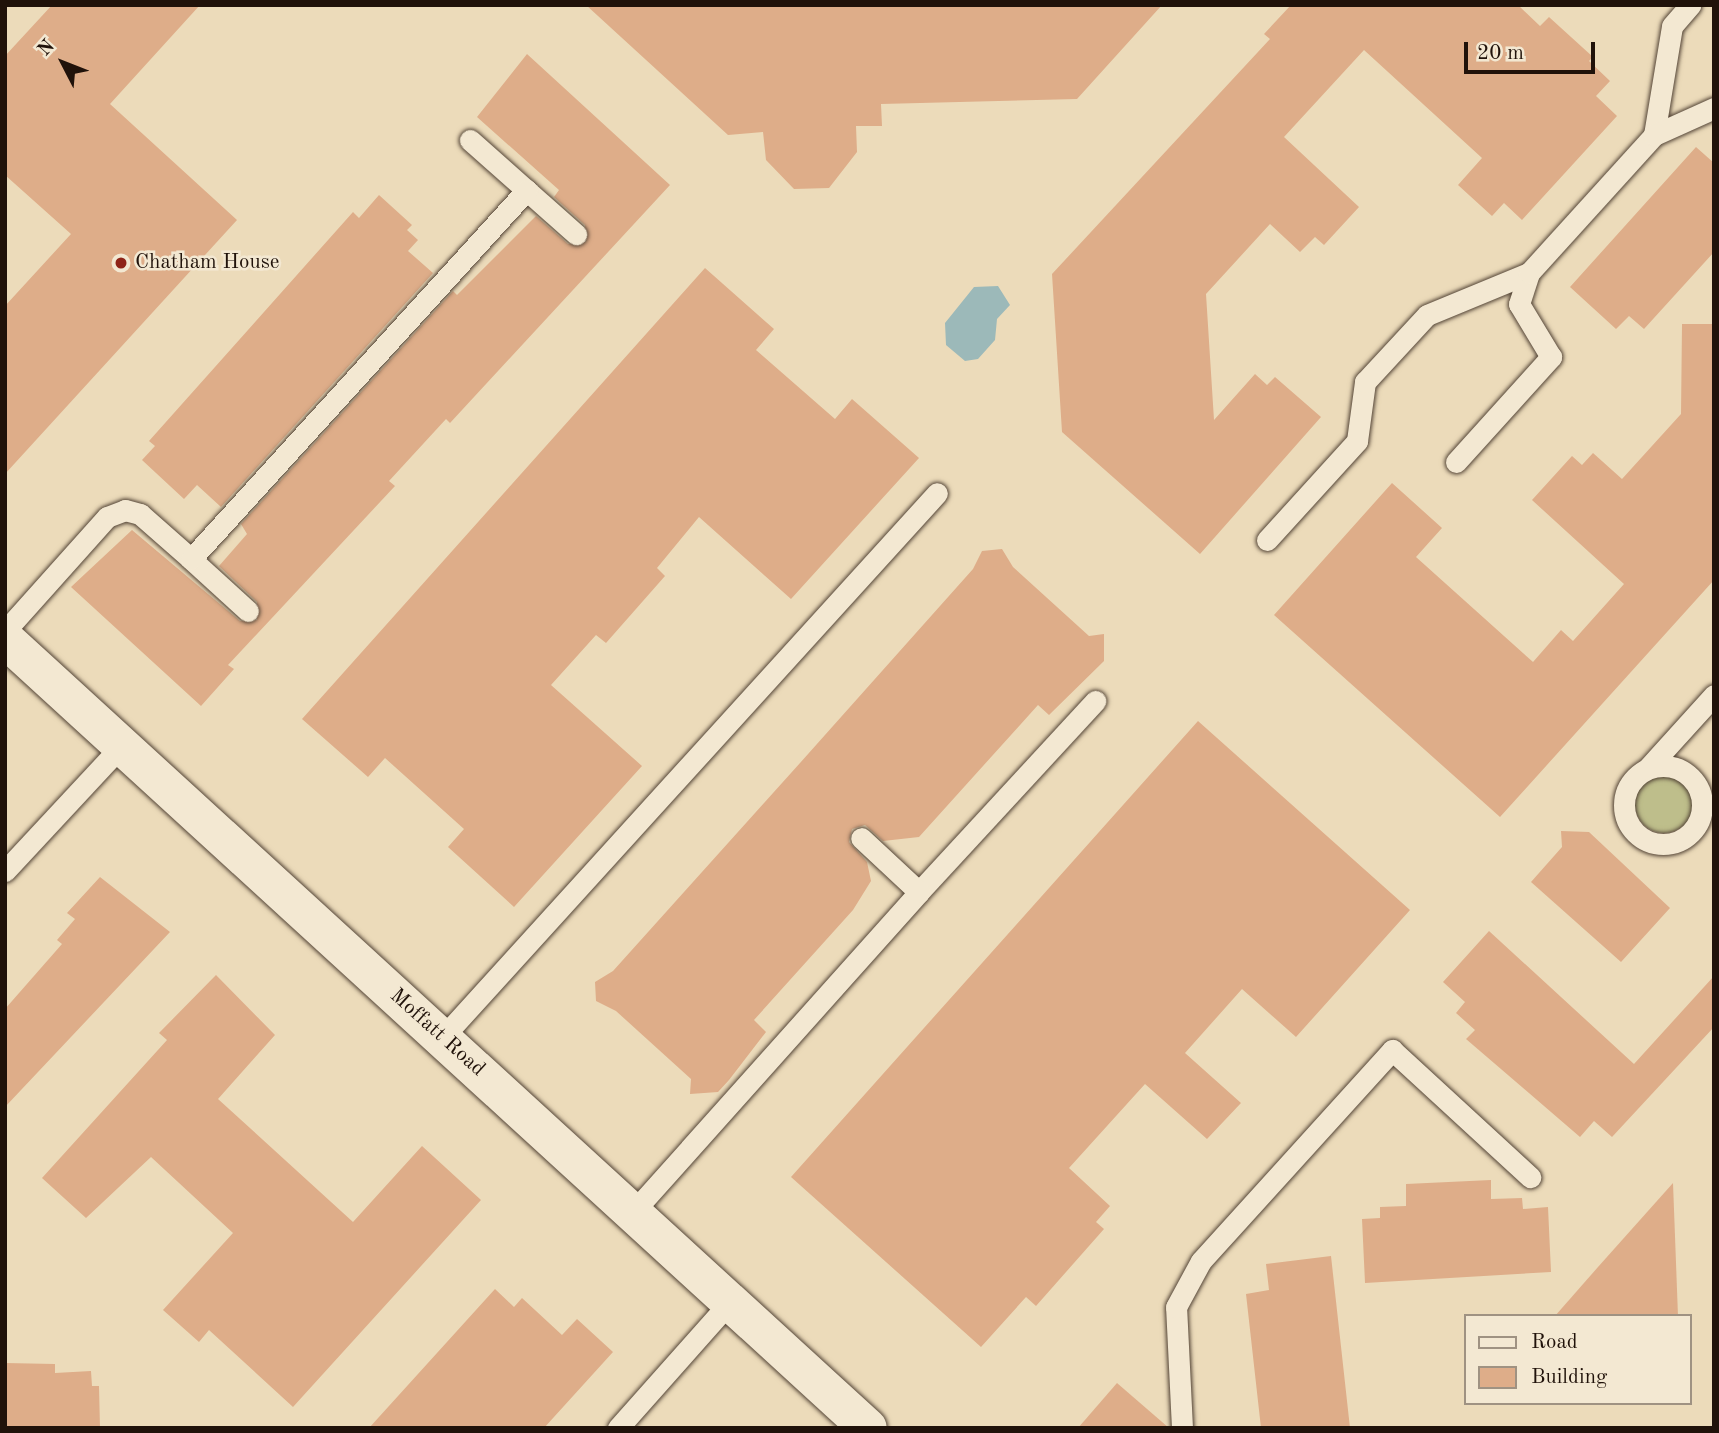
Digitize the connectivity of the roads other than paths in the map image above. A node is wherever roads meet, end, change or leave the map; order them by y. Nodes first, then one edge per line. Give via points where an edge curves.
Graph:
1 (1690, 5) edge
2 (1714, 108) edge
3 (1654, 135) junction
4 (470, 140) dead end
5 (527, 190) junction
6 (576, 234) dead end
7 (1529, 273) junction
8 (1456, 462) dead end
9 (937, 494) dead end
10 (1267, 540) dead end
11 (191, 559) junction
12 (248, 611) dead end
13 (5, 631) edge
14 (5, 639) edge
15 (1714, 695) edge
16 (1094, 701) dead end
17 (121, 746) junction
18 (1647, 769) dead end
19 (860, 838) dead end
20 (5, 871) edge
21 (919, 892) junction
22 (442, 1038) junction
23 (1530, 1177) dead end
24 (633, 1212) junction
25 (730, 1302) junction
26 (618, 1428) edge
27 (868, 1428) edge
28 (1182, 1428) edge

1 - 3 lane via 1672,26
2 - 3 lane
3 - 7 lane
4 - 5 lane
5 - 6 lane
5 - 11 lane
7 - 8 lane via 1519,304 1551,357
7 - 10 lane via 1427,315 1365,382 1357,441
9 - 22 lane
11 - 12 lane
11 - 13 lane via 140,514 125,510 107,517
14 - 17 street, Moffatt Road
15 - 18 lane
16 - 21 lane
17 - 20 lane
17 - 22 street, Moffatt Road
19 - 21 lane
21 - 24 lane
22 - 24 street, Moffatt Road
23 - 28 lane via 1392,1050 1200,1261 1176,1307
24 - 25 street, Moffatt Road
25 - 26 lane
25 - 27 street, Moffatt Road

